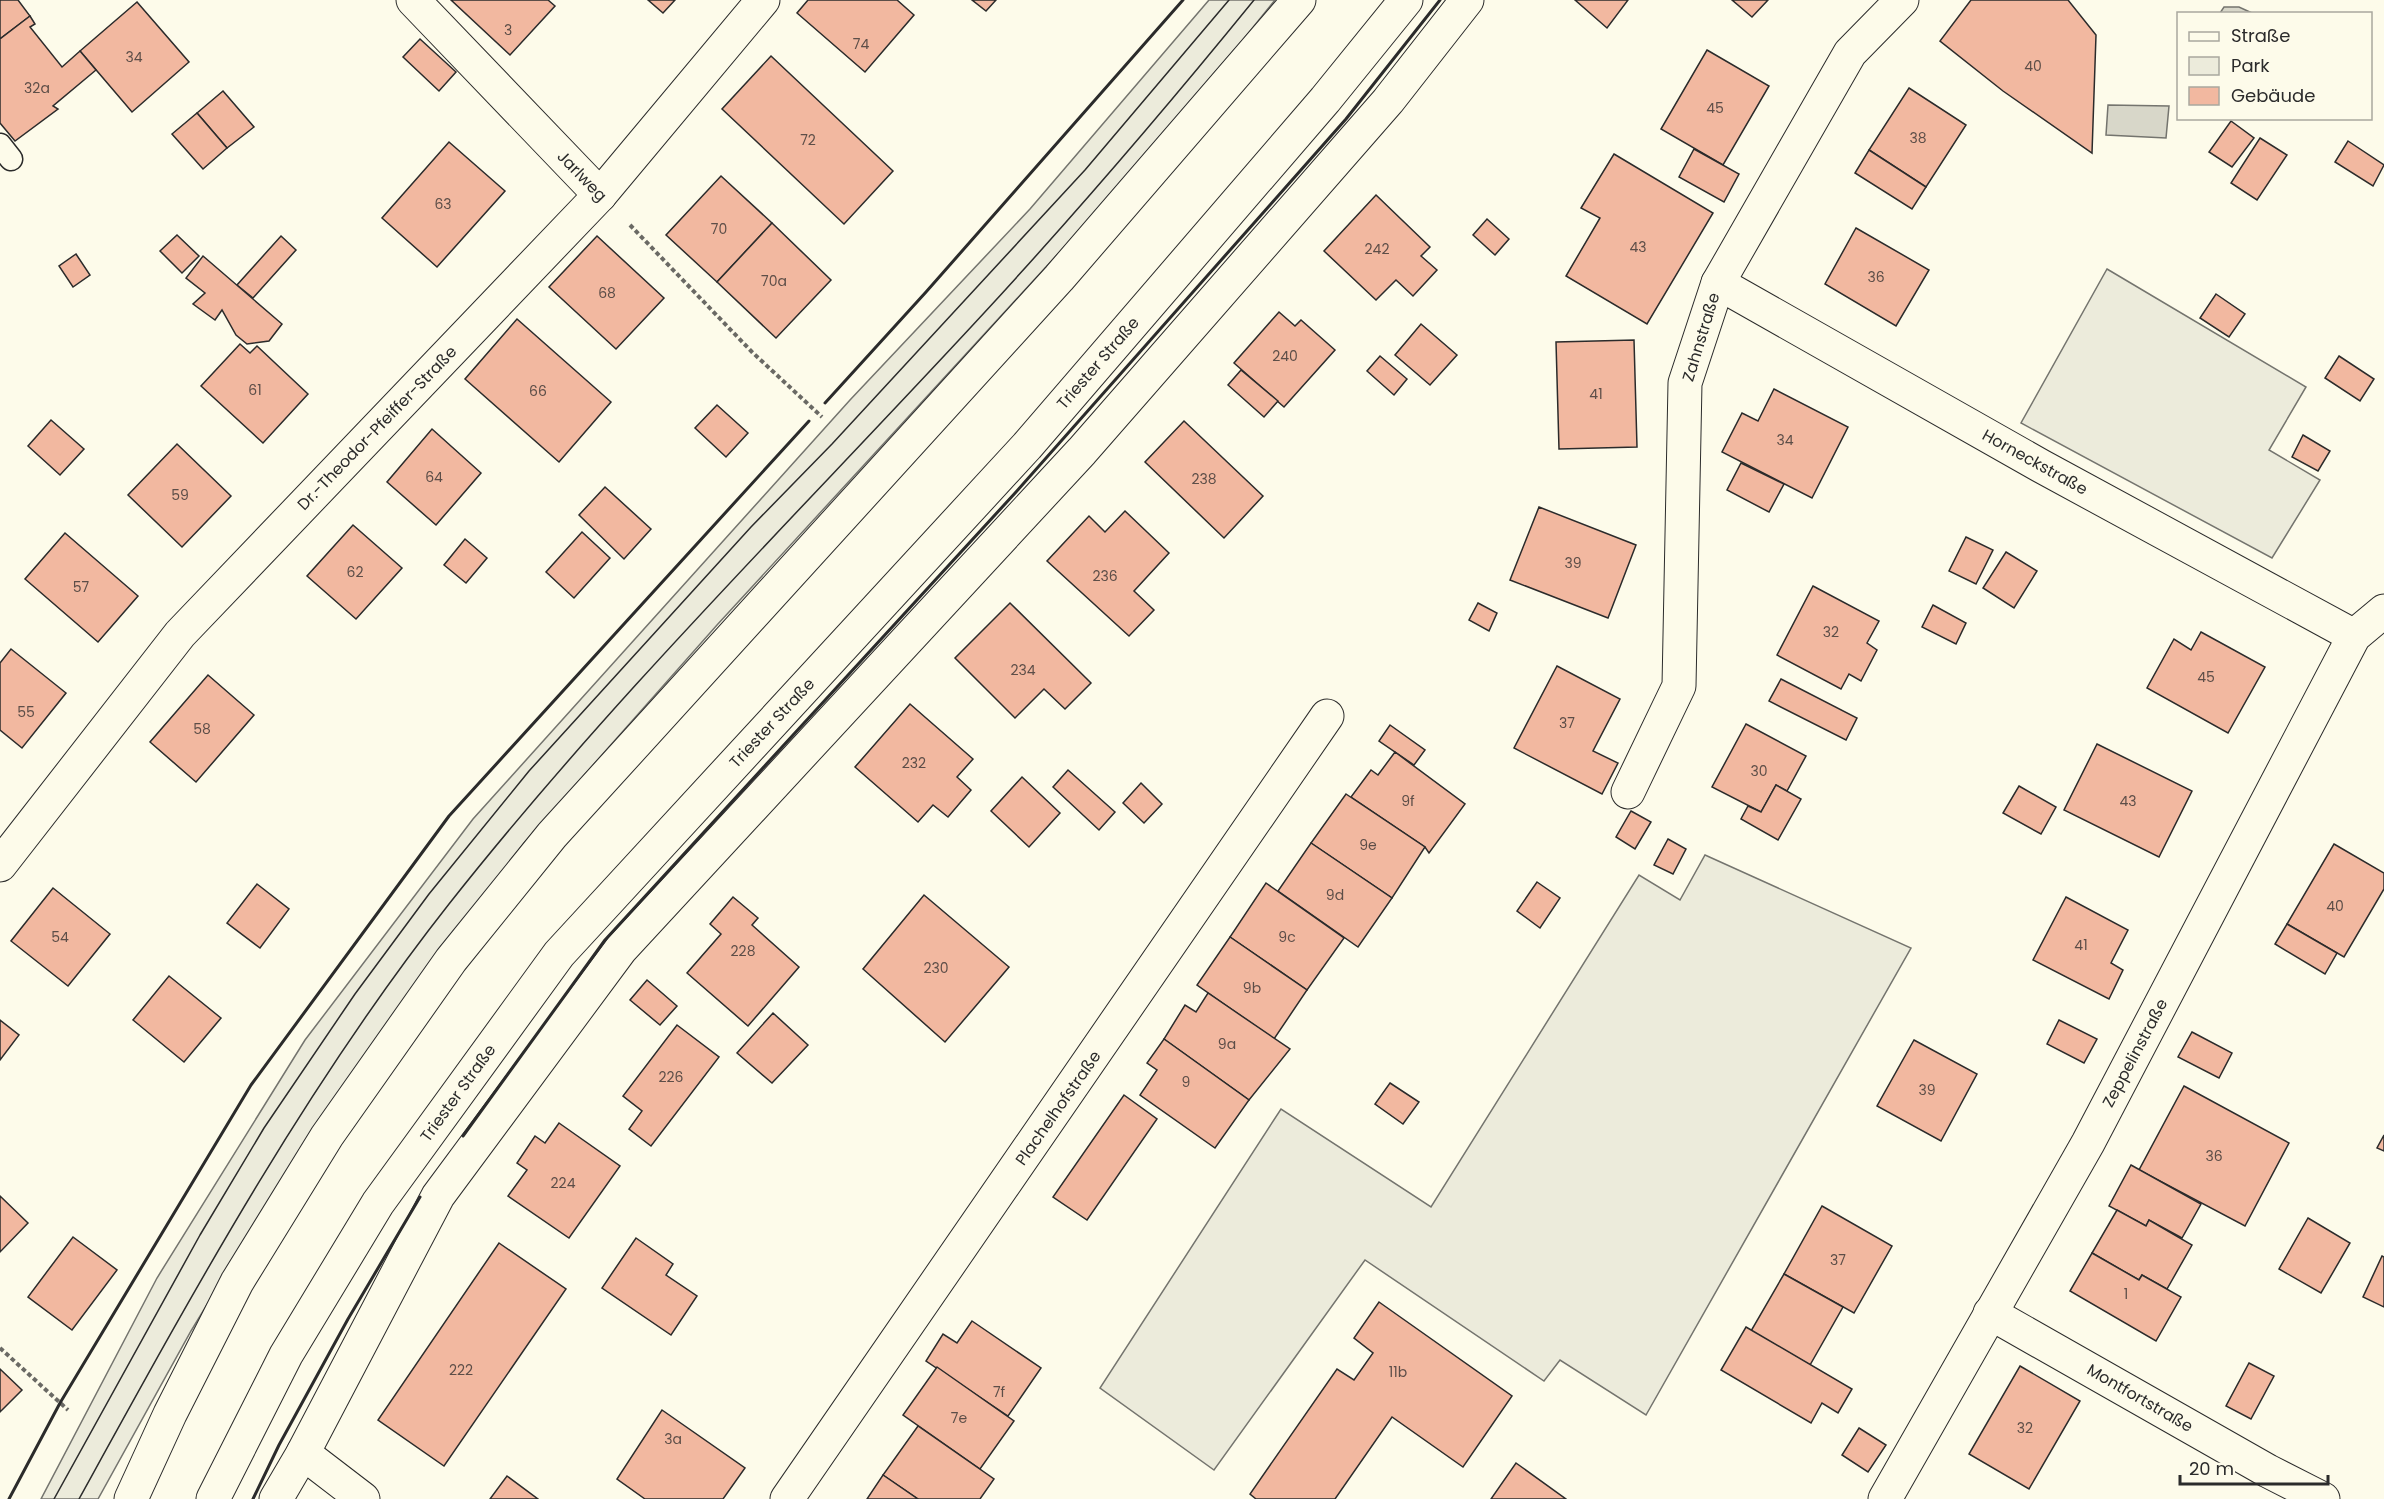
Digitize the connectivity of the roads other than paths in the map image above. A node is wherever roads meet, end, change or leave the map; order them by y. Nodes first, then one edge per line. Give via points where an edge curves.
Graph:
1 (413, 0) edge
2 (763, 0) edge
3 (1299, 0) edge
4 (1406, 0) edge
5 (1467, 0) edge
6 (1902, 0) edge
7 (600, 195) junction
8 (1718, 283) junction
9 (2384, 611) edge
10 (2354, 636) junction
11 (1328, 717) dead end
12 (1629, 792) dead end
13 (0, 865) edge
14 (1990, 1313) junction
15 (303, 1453) junction
16 (131, 1499) edge
17 (213, 1499) edge
18 (276, 1499) edge
19 (363, 1499) edge
20 (787, 1499) edge
21 (1885, 1499) edge
22 (2323, 1499) edge

1 - 7 street, Jarlweg
2 - 7 street, Dr.-Theodor-Pfeiffer-Straße
3 - 16 street via 1059,278 552,835 451,960 327,1136 237,1282
4 - 17 street, Triester Straße via 1325,100 1027,446 559,954 378,1203 286,1355
5 - 15 street via 1388,101 1082,451 621,949 438,1196
6 - 8 street, Zahnstraße via 1850,53
7 - 13 street, Dr.-Theodor-Pfeiffer-Straße via 180,634
8 - 10 street, Horneckstraße via 2041,466
8 - 12 street, Zahnstraße via 1685,383 1679,686
9 - 10 street, Zeppelinstraße
10 - 14 street, Zeppelinstraße via 2088,1143
11 - 20 street, Plachelhofstraße
14 - 21 street, Zeppelinstraße
14 - 22 street, Montfortstraße
15 - 18 street
15 - 19 street

